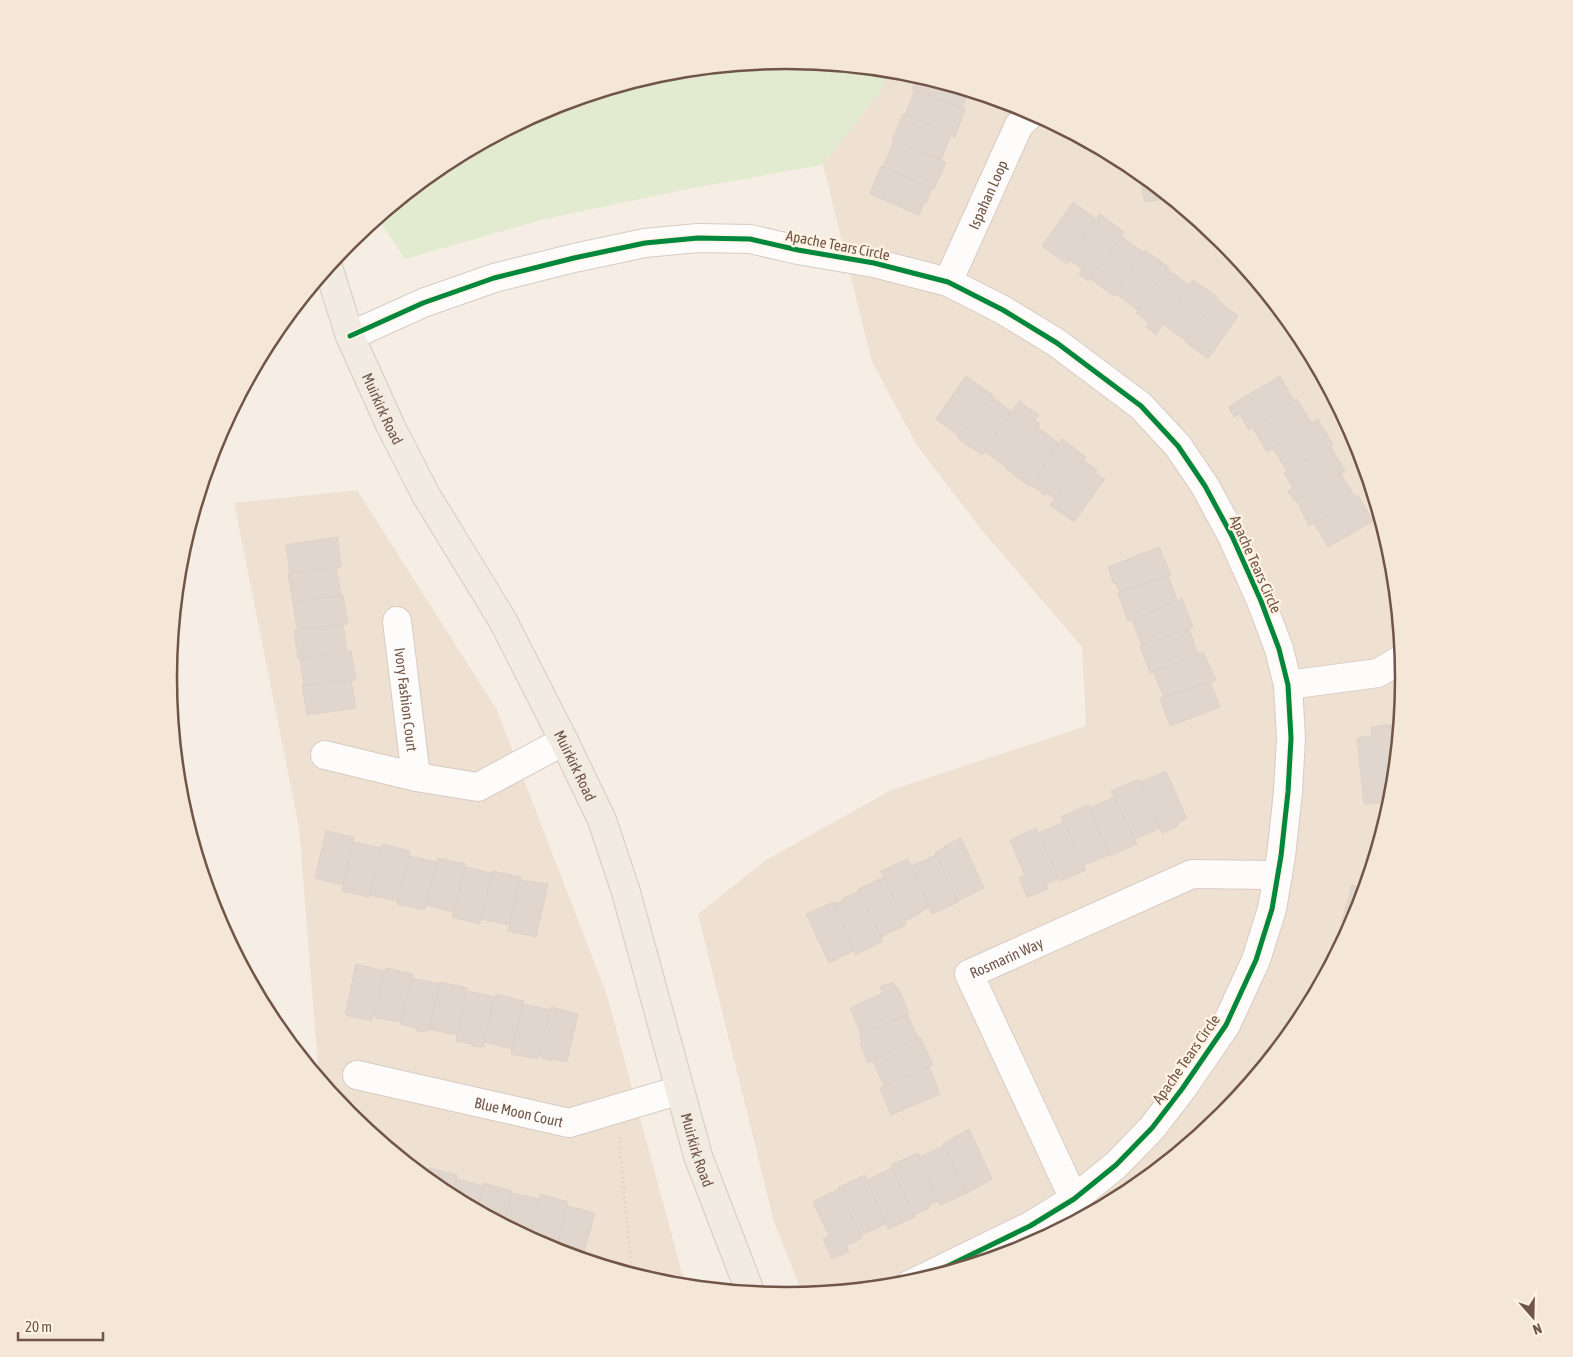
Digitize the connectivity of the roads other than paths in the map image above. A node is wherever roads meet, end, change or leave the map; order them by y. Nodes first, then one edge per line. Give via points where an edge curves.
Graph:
1 (1026, 118) edge
2 (330, 274) edge
3 (948, 282) junction
4 (350, 336) junction
5 (397, 620) dead end
6 (1396, 662) edge
7 (1288, 685) junction
8 (564, 741) junction
9 (325, 755) dead end
10 (416, 777) junction
11 (1278, 875) junction
12 (357, 1075) dead end
13 (680, 1090) junction
14 (1074, 1199) junction
15 (949, 1266) edge
16 (748, 1287) edge

1 - 3 street, Ispahan Loop via 1019,125
2 - 4 main road, Muirkirk Road
3 - 4 street, Apache Tears Circle via 750,239 645,242 494,278 423,303
3 - 7 street, Apache Tears Circle via 1057,343 1141,406 1178,446 1205,486 1232,536 1261,601
4 - 8 main road, Muirkirk Road via 426,495 503,622
5 - 10 street, Ivory Fashion Court
6 - 7 street via 1378,673
7 - 11 street, Apache Tears Circle via 1291,738
8 - 10 street, Ivory Fashion Court via 478,787
8 - 13 main road, Muirkirk Road via 602,820 626,892
9 - 10 street, Ivory Fashion Court
11 - 14 street, Apache Tears Circle via 1272,909 1256,960 1226,1025 1152,1128 1116,1165
11 - 14 street, Rosmarin Way via 1192,874 969,974
12 - 13 street, Blue Moon Court via 569,1123
13 - 16 main road, Muirkirk Road via 698,1156
14 - 15 street, Apache Tears Circle via 1030,1226

